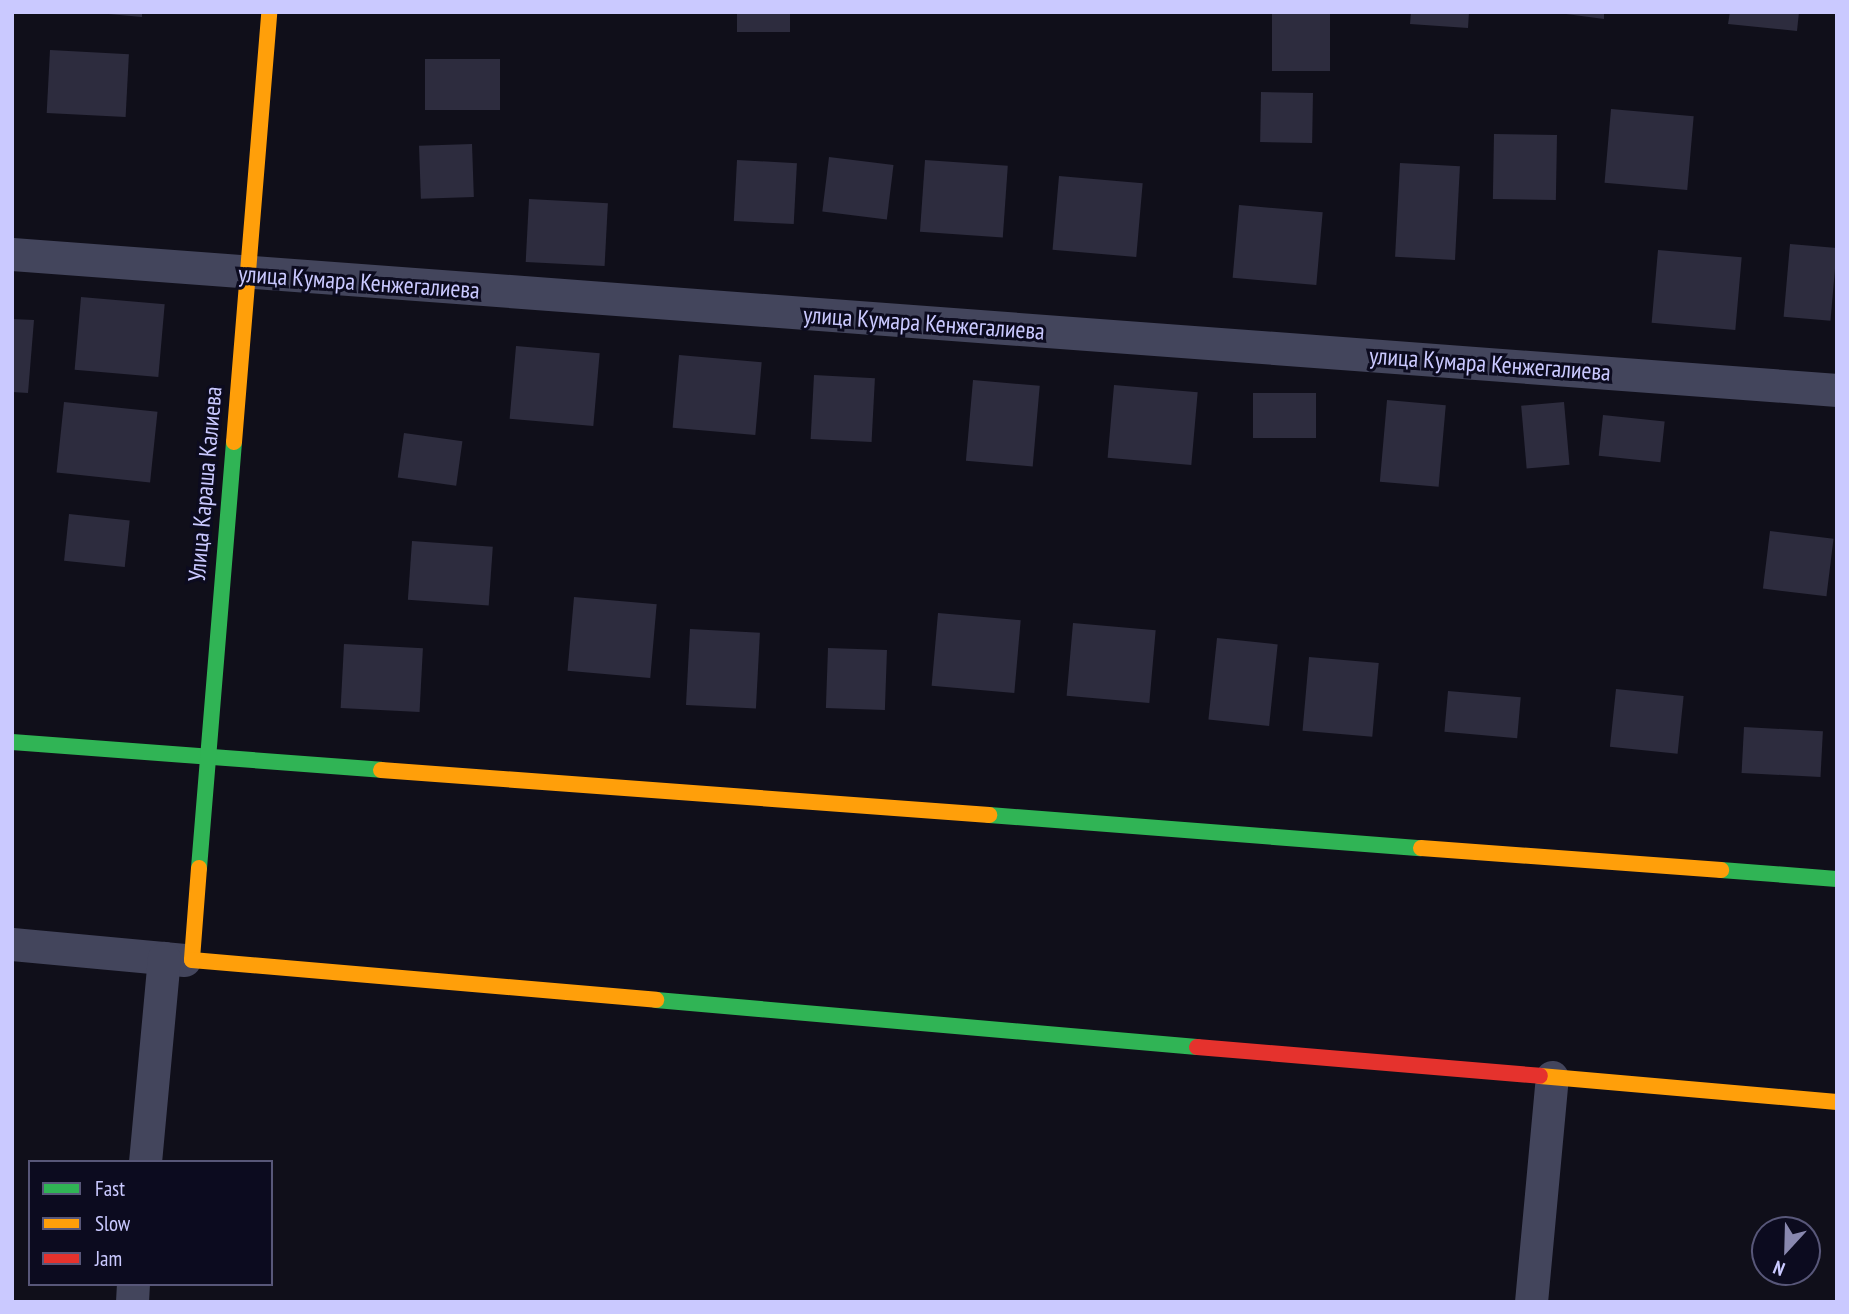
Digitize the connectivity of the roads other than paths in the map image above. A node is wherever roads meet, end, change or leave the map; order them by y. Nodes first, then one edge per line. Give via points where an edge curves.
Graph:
1 (269, 12) edge
2 (12, 254) edge
3 (246, 273) junction
4 (1837, 390) edge
5 (12, 742) edge
6 (206, 755) junction
7 (1837, 879) edge
8 (12, 944) edge
9 (178, 959) junction
10 (1552, 1077) junction
11 (1837, 1102) edge
12 (145, 1160) edge
13 (1531, 1302) edge

1 - 3 street, Улица Караша Калиева
2 - 3 street, улица Кумара Кенжегалиева
3 - 4 street, улица Кумара Кенжегалиева
3 - 6 street, Улица Караша Калиева
5 - 6 street
6 - 7 street
6 - 9 street, Улица Караша Калиева
8 - 9 street
9 - 10 street
9 - 12 street
10 - 11 street
10 - 13 street

